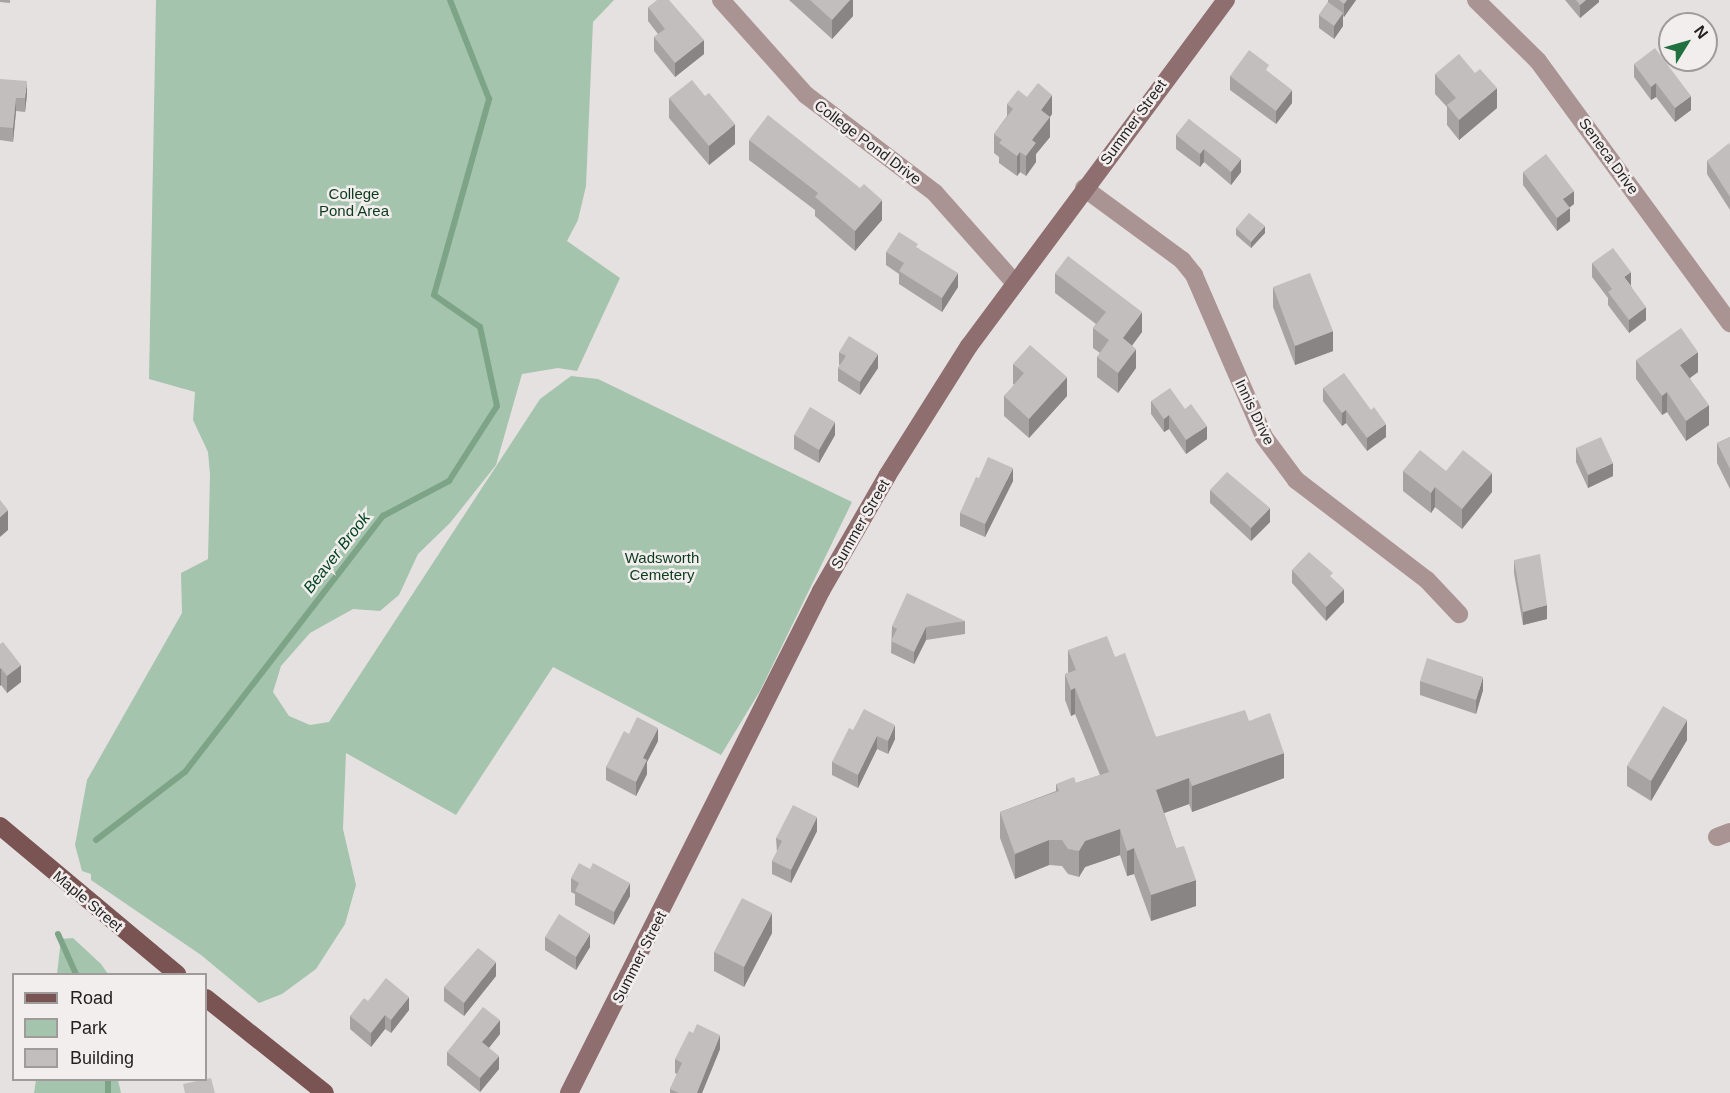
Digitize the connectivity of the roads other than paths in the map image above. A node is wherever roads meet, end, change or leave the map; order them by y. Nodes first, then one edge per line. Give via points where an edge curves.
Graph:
1 (721, 0) edge
2 (1226, 0) edge
3 (1476, 0) edge
4 (1084, 188) junction
5 (1015, 283) junction
6 (1730, 323) edge
7 (1459, 614) dead end
8 (0, 826) edge
9 (175, 973) edge
10 (207, 999) edge
11 (325, 1093) edge
12 (569, 1093) edge

1 - 5 street, College Pond Drive via 806,95 935,194
2 - 4 street, Summer Street
3 - 6 street, Seneca Drive via 1538,61
4 - 5 street, Summer Street
4 - 7 street, Innis Drive via 1182,260 1194,275 1264,437 1296,480 1427,580
5 - 12 street, Summer Street via 969,346 893,466 821,591
8 - 9 main road, Maple Street
10 - 11 main road

